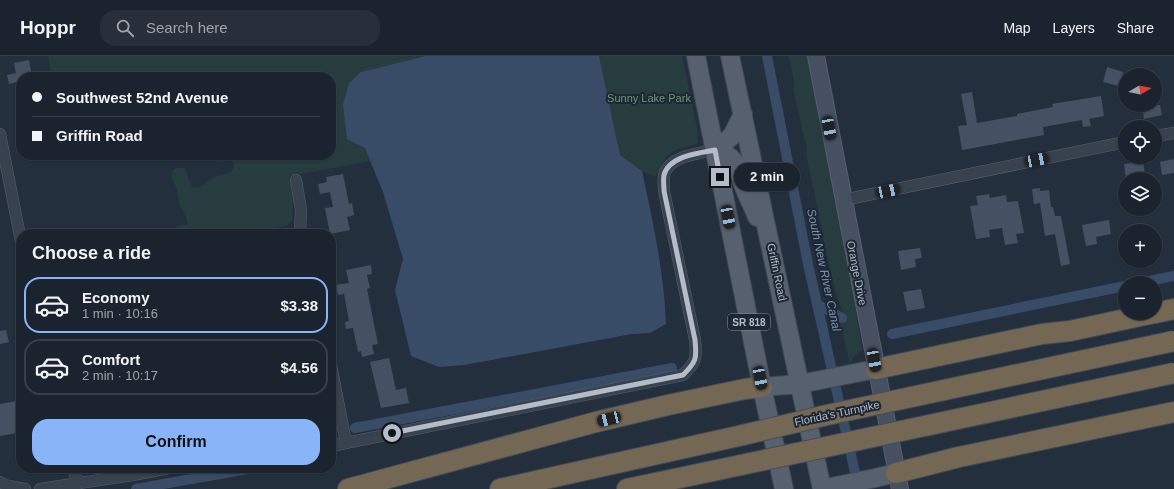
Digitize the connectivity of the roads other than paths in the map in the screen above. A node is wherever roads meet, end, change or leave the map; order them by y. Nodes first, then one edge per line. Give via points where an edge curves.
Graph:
1 (696, 56) edge
2 (730, 56) edge
3 (816, 56) edge
4 (743, 114) junction
5 (1174, 133) edge
6 (0, 134) edge
7 (1162, 135) edge
8 (1118, 143) edge
9 (715, 150) junction
10 (296, 180) dead end
11 (843, 200) junction
12 (19, 229) edge
13 (300, 229) edge
14 (772, 250) junction
15 (1174, 309) edge
16 (1162, 311) edge
17 (1119, 320) edge
18 (1174, 341) edge
19 (876, 369) junction
20 (1174, 373) edge
21 (808, 383) junction
22 (762, 387) junction
23 (336, 391) edge
24 (1174, 412) edge
25 (346, 443) junction
26 (336, 445) edge
27 (75, 473) edge
28 (143, 473) edge
29 (898, 481) edge
30 (0, 482) edge
31 (78, 484) junction
32 (827, 488) edge
33 (25, 489) edge
34 (40, 489) edge
35 (348, 489) edge
36 (500, 489) edge
37 (628, 489) edge
38 (784, 489) edge

1 - 9 main road, SR 818
2 - 4 main road, Griffin Road / SR 818
3 - 11 street, Orange Drive
4 - 9 main road via 732,136
4 - 14 main road, Griffin Road / SR 818
5 - 7 street
6 - 12 street
8 - 11 street
9 - 14 main road via 729,155 737,165
9 - 22 main road, SR 818
9 - 25 street via 690,154 672,163 664,174 664,191 695,340 696,355 692,366 683,375
10 - 13 street via 301,210
11 - 19 street, Orange Drive
14 - 21 main road, Griffin Road / SR 818
15 - 16 highway
17 - 19 highway
18 - 36 highway, Florida's Turnpike, bridge via 826,415
19 - 21 main road
19 - 29 street, Orange Drive
20 - 37 highway, bridge
21 - 22 main road
21 - 32 main road, Griffin Road / SR 818
22 - 35 highway via 626,415
22 - 38 main road, SR 818
23 - 25 street
24 - 29 highway via 959,458
25 - 26 street
27 - 31 street
28 - 31 street
29 - 32 main road via 875,478
30 - 33 street
31 - 34 street

